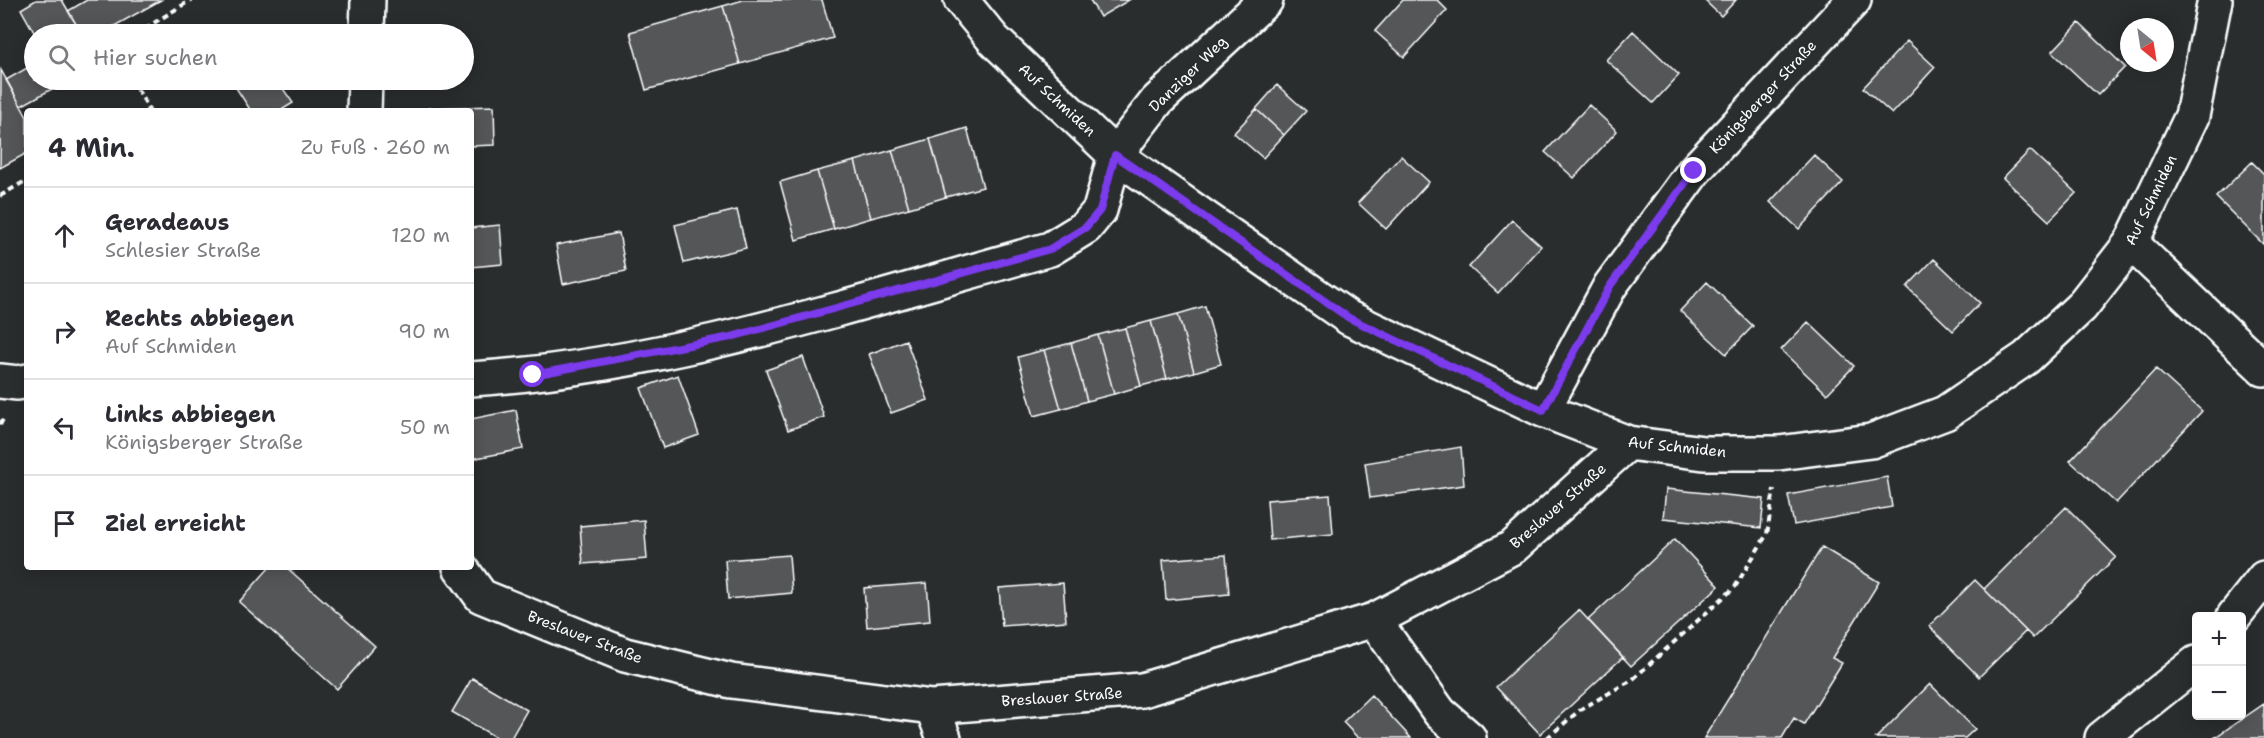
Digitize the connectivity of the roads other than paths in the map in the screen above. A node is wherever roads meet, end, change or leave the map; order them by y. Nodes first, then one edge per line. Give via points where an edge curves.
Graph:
1 (368, 0) edge
2 (961, 0) edge
3 (1266, 0) edge
4 (1854, 0) edge
5 (2216, 0) edge
6 (367, 24) edge
7 (365, 90) edge
8 (364, 108) edge
9 (1115, 155) junction
10 (2132, 243) junction
11 (2264, 369) edge
12 (474, 379) edge
13 (0, 381) edge
14 (24, 382) edge
15 (1543, 410) junction
16 (1628, 443) junction
17 (462, 570) edge
18 (2264, 578) edge
19 (2237, 612) edge
20 (1374, 620) junction
21 (2192, 666) edge
22 (932, 706) junction
23 (944, 738) edge
24 (1469, 738) edge
25 (2102, 738) edge

1 - 6 street
2 - 9 street, Auf Schmiden via 994,40
3 - 9 street, Danziger Weg via 1157,101
4 - 15 street, Königsberger Straße via 1694,171 1610,286
5 - 10 street, Auf Schmiden via 2192,116
7 - 8 street
9 - 12 street via 1100,210 1086,227 1050,249 731,337 533,375
9 - 15 street, Auf Schmiden via 1349,318
10 - 11 street
10 - 16 street, Auf Schmiden via 2081,307 2034,351 1945,413 1871,441 1779,453 1704,453
13 - 14 street
15 - 16 street, Auf Schmiden
16 - 20 street, Breslauer Straße via 1513,547
17 - 22 street, Breslauer Straße via 481,596 625,655 731,681
18 - 19 street
20 - 22 street, Breslauer Straße via 1142,690
20 - 24 street via 1440,712
21 - 25 street
22 - 23 street

